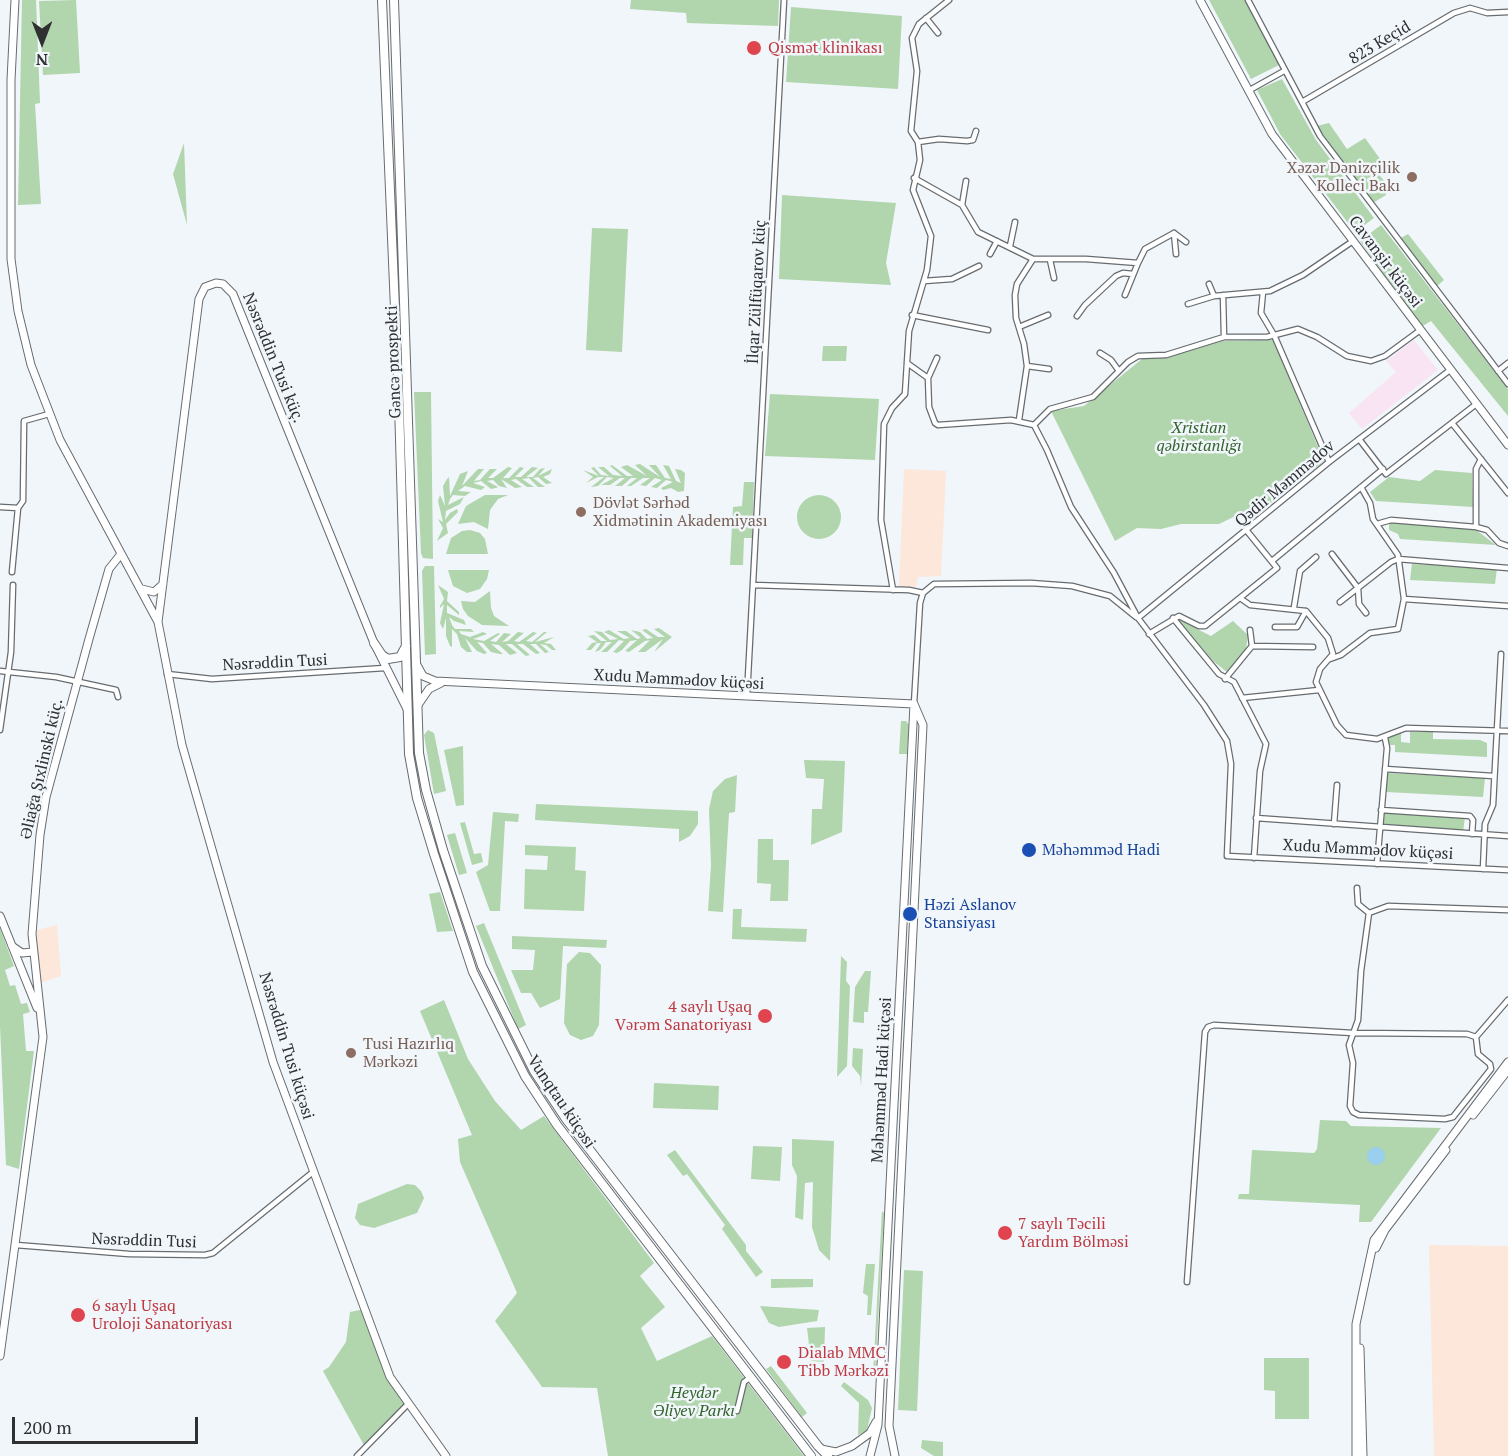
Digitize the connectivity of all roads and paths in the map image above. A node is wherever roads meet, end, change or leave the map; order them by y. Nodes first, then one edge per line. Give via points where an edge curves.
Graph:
1 (15, 0) edge
2 (382, 0) edge
3 (394, 0) edge
4 (784, 0) edge
5 (949, 0) edge
6 (1200, 0) edge
7 (1248, 0) edge
8 (1508, 12) edge
9 (926, 18) junction
10 (938, 33) dead end
11 (1284, 71) junction
12 (1248, 91) junction
13 (1302, 102) junction
14 (976, 131) dead end
15 (918, 142) junction
16 (914, 178) junction
17 (966, 181) dead end
18 (962, 205) junction
19 (1015, 222) dead end
20 (1174, 233) junction
21 (997, 241) junction
22 (1353, 241) junction
23 (1186, 242) dead end
24 (1010, 246) junction
25 (990, 254) dead end
26 (1176, 255) dead end
27 (1033, 259) junction
28 (1050, 260) junction
29 (1138, 264) junction
30 (979, 266) dead end
31 (1133, 274) junction
32 (1053, 278) dead end
33 (924, 281) junction
34 (1209, 284) dead end
35 (1263, 292) junction
36 (1125, 295) dead end
37 (1223, 295) junction
38 (1214, 296) junction
39 (1188, 304) dead end
40 (912, 315) junction
41 (1048, 315) dead end
42 (1077, 316) dead end
43 (1019, 327) junction
44 (988, 330) dead end
45 (1419, 331) junction
46 (1274, 336) junction
47 (1224, 337) junction
48 (1100, 353) dead end
49 (937, 358) dead end
50 (907, 363) junction
51 (1508, 363) edge
52 (1027, 366) junction
53 (1049, 369) dead end
54 (1450, 370) junction
55 (1119, 371) junction
56 (1498, 371) junction
57 (928, 378) junction
58 (1508, 384) edge
59 (1475, 405) junction
60 (49, 414) junction
61 (1019, 420) junction
62 (1452, 423) junction
63 (1034, 425) junction
64 (1359, 439) junction
65 (1508, 445) edge
66 (1481, 459) junction
67 (1329, 462) junction
68 (1383, 469) junction
69 (1361, 487) junction
70 (1508, 493) edge
71 (0, 507) edge
72 (18, 508) junction
73 (1377, 524) junction
74 (1476, 527) junction
75 (1247, 531) junction
76 (1508, 546) edge
77 (121, 554) junction
78 (1332, 554) dead end
79 (1316, 556) dead end
80 (1398, 559) junction
81 (1272, 561) junction
82 (1508, 568) edge
83 (12, 572) dead end
84 (163, 584) junction
85 (13, 585) dead end
86 (753, 585) junction
87 (1358, 588) junction
88 (142, 589) junction
89 (893, 590) junction
90 (923, 593) junction
91 (1240, 598) junction
92 (1404, 599) junction
93 (1340, 602) dead end
94 (1508, 606) edge
95 (1294, 608) junction
96 (1306, 611) junction
97 (1366, 613) dead end
98 (1138, 618) junction
99 (1173, 618) junction
100 (158, 622) junction
101 (1275, 627) dead end
102 (1250, 630) dead end
103 (1149, 634) junction
104 (374, 643) junction
105 (406, 645) junction
106 (1252, 646) junction
107 (1313, 647) dead end
108 (1502, 654) dead end
109 (1330, 660) junction
110 (417, 665) junction
111 (385, 668) junction
112 (0, 671) edge
113 (8, 672) junction
114 (167, 674) junction
115 (1225, 679) junction
116 (77, 681) junction
117 (443, 682) junction
118 (1319, 690) junction
119 (747, 696) junction
120 (118, 698) dead end
121 (1242, 698) junction
122 (914, 704) junction
123 (417, 706) junction
124 (407, 709) junction
125 (418, 724) joint
126 (0, 730) edge
127 (1496, 731) junction
128 (1508, 731) edge
129 (1385, 738) junction
130 (419, 753) junction
131 (409, 754) junction
132 (1385, 769) junction
133 (1493, 776) junction
134 (1337, 785) dead end
135 (1381, 810) junction
136 (1256, 818) junction
137 (1334, 824) junction
138 (1380, 828) junction
139 (1472, 834) junction
140 (1485, 835) junction
141 (1508, 836) edge
142 (1254, 858) junction
143 (1377, 864) junction
144 (1483, 869) junction
145 (1508, 870) edge
146 (1357, 888) dead end
147 (1508, 910) edge
148 (1369, 913) junction
149 (0, 916) edge
150 (904, 920) junction
151 (914, 920) junction
152 (10, 944) junction
153 (33, 952) junction
154 (1508, 1000) edge
155 (40, 1015) junction
156 (1353, 1033) junction
157 (1476, 1037) junction
158 (1508, 1062) edge
159 (1508, 1070) edge
160 (1483, 1079) junction
161 (1491, 1084) junction
162 (314, 1172) junction
163 (1379, 1236) junction
164 (16, 1245) junction
165 (1187, 1282) dead end
166 (884, 1313) junction
167 (894, 1314) junction
168 (1358, 1330) junction
169 (0, 1356) edge
170 (751, 1377) junction
171 (407, 1405) junction
172 (737, 1412) dead end
173 (879, 1414) junction
174 (891, 1446) junction
175 (819, 1448) junction
176 (810, 1454) edge
177 (357, 1456) edge
178 (446, 1456) edge
179 (828, 1456) edge
180 (870, 1456) edge
181 (895, 1456) edge
182 (900, 1456) edge
183 (1356, 1456) edge
184 (1363, 1456) edge

1 - 60 street via 11,259 24,339
2 - 105 main road, Gəncə prospekti
3 - 110 main road, Gəncə prospekti
4 - 86 street, İlqar Zülfüqarov küç
5 - 9 street
6 - 12 street, Cavanşir küçəsi
7 - 11 street, Cavanşir küçəsi
8 - 13 street, 823 Keçid via 1487,13 1470,8 1454,13
9 - 10 street
9 - 15 street via 914,32 911,45 918,71 911,131
11 - 12 street
11 - 13 street, Cavanşir küçəsi
12 - 22 street, Cavanşir küçəsi via 1272,134
13 - 56 street, Cavanşir küçəsi via 1320,136
14 - 15 street via 973,140 968,141
15 - 16 street via 920,160
16 - 18 street
16 - 33 street via 916,204 931,236
17 - 18 street
18 - 21 street via 978,232
19 - 24 street
20 - 23 street
20 - 26 street
20 - 29 street via 1144,249
21 - 24 street
21 - 25 street
22 - 35 street via 1303,275
22 - 45 street, Cavanşir küçəsi
24 - 27 street
27 - 28 street
27 - 43 street via 1016,289
28 - 29 street
28 - 32 street
29 - 31 street
30 - 33 street via 952,279
31 - 36 street
31 - 42 street via 1116,276
33 - 40 street
34 - 38 street
35 - 37 street
35 - 46 street via 1260,309
37 - 38 street
37 - 47 street
38 - 39 street
40 - 44 street
40 - 50 street
41 - 43 street
43 - 52 street
45 - 46 street via 1385,356 1371,361 1347,356 1298,329
45 - 54 street, Cavanşir küçəsi
46 - 47 street
46 - 67 street
47 - 55 street via 1166,355 1138,356
48 - 55 street
49 - 57 street
50 - 57 street
50 - 89 street via 905,394 886,416 883,438 881,520
51 - 56 street
52 - 53 street
52 - 61 street
54 - 59 street, Cavanşir küçəsi
54 - 64 street, Qədir Məmmədov
55 - 63 street via 1094,397 1050,409
56 - 58 street, Cavanşir küçəsi
57 - 61 street via 934,423
59 - 62 street
59 - 65 street, Cavanşir küçəsi
60 - 72 street via 24,420 23,501
60 - 77 street
61 - 63 street
62 - 66 street
62 - 68 street via 1386,474
63 - 98 street via 1071,507
64 - 67 street, Qədir Məmmədov
64 - 68 street
66 - 70 street
66 - 74 street via 1476,469
67 - 75 street, Qədir Məmmədov
68 - 69 street
69 - 73 street
69 - 81 street
71 - 72 street
72 - 83 street
73 - 74 street via 1391,520
73 - 80 street
74 - 76 street via 1487,530 1499,543
75 - 81 street
75 - 98 street, Qədir Məmmədov
77 - 88 street
77 - 116 street, Əliağa Şıxlinski küç. via 109,569
78 - 87 street
79 - 95 street via 1300,571
80 - 82 street
80 - 87 street
80 - 92 street
81 - 91 street via 1278,568
84 - 88 street via 154,592
84 - 100 street, Nəsrəddin Tusi küç.
84 - 104 street, Nəsrəddin Tusi küç. via 199,299 205,287 223,284 233,294
85 - 113 street
86 - 89 street
86 - 119 street, İlqar Zülfüqarov küç
87 - 93 street
87 - 97 street via 1359,604
88 - 100 street
89 - 90 street
90 - 98 street via 944,582 1072,586 1110,596
90 - 122 street, Məhəmməd Hadi küçəsi
91 - 95 street via 1250,605
91 - 99 street via 1202,627 1182,617
92 - 94 street
92 - 109 street via 1398,629 1370,633
95 - 96 street
96 - 101 street via 1297,627
96 - 109 street via 1328,638 1333,650
98 - 103 street
99 - 103 street
99 - 115 street
100 - 114 street, Nəsrəddin Tusi küçəsi
102 - 106 street
103 - 142 street, Xudu Məmmədov küçəsi via 1227,741 1232,764 1227,856
104 - 105 main road via 388,659 400,657
104 - 111 street
105 - 124 main road, Gəncə prospekti
106 - 107 street
106 - 115 street
108 - 127 street
109 - 118 street via 1318,673
110 - 117 street via 428,679
110 - 123 main road, Gəncə prospekti
111 - 114 street, Nəsrəddin Tusi via 212,679
111 - 124 street
112 - 113 street
113 - 116 street
113 - 126 street
114 - 162 street, Nəsrəddin Tusi küçəsi via 182,745 273,1062
115 - 121 street via 1234,682
116 - 120 street via 116,690
116 - 153 street, Əliağa Şıxlinski küç. via 46,797 34,890
117 - 119 street, Xudu Məmmədov küçəsi
117 - 123 street via 429,689
118 - 121 street
118 - 129 street via 1340,731 1363,740
119 - 122 street, Xudu Məmmədov küçəsi
121 - 136 street via 1266,748
122 - 150 street, Məhəmməd Hadi küçəsi
122 - 151 street, Məhəmməd Hadi küçəsi via 923,725
123 - 125 main road, Gəncə prospekti
124 - 131 main road, Vunqtau küçəsi
125 - 130 main road, Vunqtau küçəsi
127 - 128 street
127 - 129 street via 1406,728
127 - 133 street
129 - 132 street
130 - 131 main road
130 - 175 main road, Vunqtau küçəsi via 443,850 482,966 534,1071 566,1119
131 - 170 main road, Vunqtau küçəsi via 417,798 476,980 525,1076 557,1125
132 - 133 street
132 - 135 street
133 - 140 street via 1493,805 1486,819
134 - 137 street
135 - 138 street
135 - 139 street via 1470,816
136 - 137 street
136 - 142 street
137 - 138 street
138 - 139 street
138 - 143 street
139 - 140 street
140 - 141 street
140 - 144 street
142 - 143 street, Xudu Məmmədov küçəsi
143 - 144 street, Xudu Məmmədov küçəsi
144 - 145 street, Xudu Məmmədov küçəsi
146 - 148 street via 1358,904
147 - 148 street via 1388,906
148 - 156 street via 1358,1020
149 - 152 street
150 - 151 street
150 - 166 street, Məhəmməd Hadi küçəsi
151 - 167 street, Məhəmməd Hadi küçəsi
152 - 153 street via 20,952
152 - 155 street
153 - 155 street, Əliağa Şıxlinski küç.
154 - 157 street
155 - 164 street, Əliağa Şıxlinski küç. via 43,1037
156 - 157 street
156 - 160 street via 1349,1045 1353,1063 1350,1106 1356,1114 1449,1119
156 - 165 street via 1214,1025 1206,1029
157 - 160 street via 1478,1054 1491,1066
158 - 161 street
159 - 163 street
160 - 161 street
161 - 163 street
162 - 164 street, Nəsrəddin Tusi via 206,1256
162 - 171 street, Nəsrəddin Tusi küçəsi via 390,1377
163 - 168 street
164 - 169 street, Əliağa Şıxlinski küç.
166 - 167 street
166 - 173 street, Məhəmməd Hadi küçəsi
167 - 174 street, Məhəmməd Hadi küçəsi
168 - 183 street
168 - 184 street
170 - 172 street via 744,1382
170 - 176 main road, Vunqtau küçəsi
171 - 177 street
171 - 178 street, Nəsrəddin Tusi küçəsi
173 - 175 street via 870,1433 852,1446 836,1452
173 - 180 street, Məhəmməd Hadi küçəsi
174 - 181 street, Məhəmməd Hadi küçəsi
174 - 182 street
175 - 179 main road, Vunqtau küçəsi

